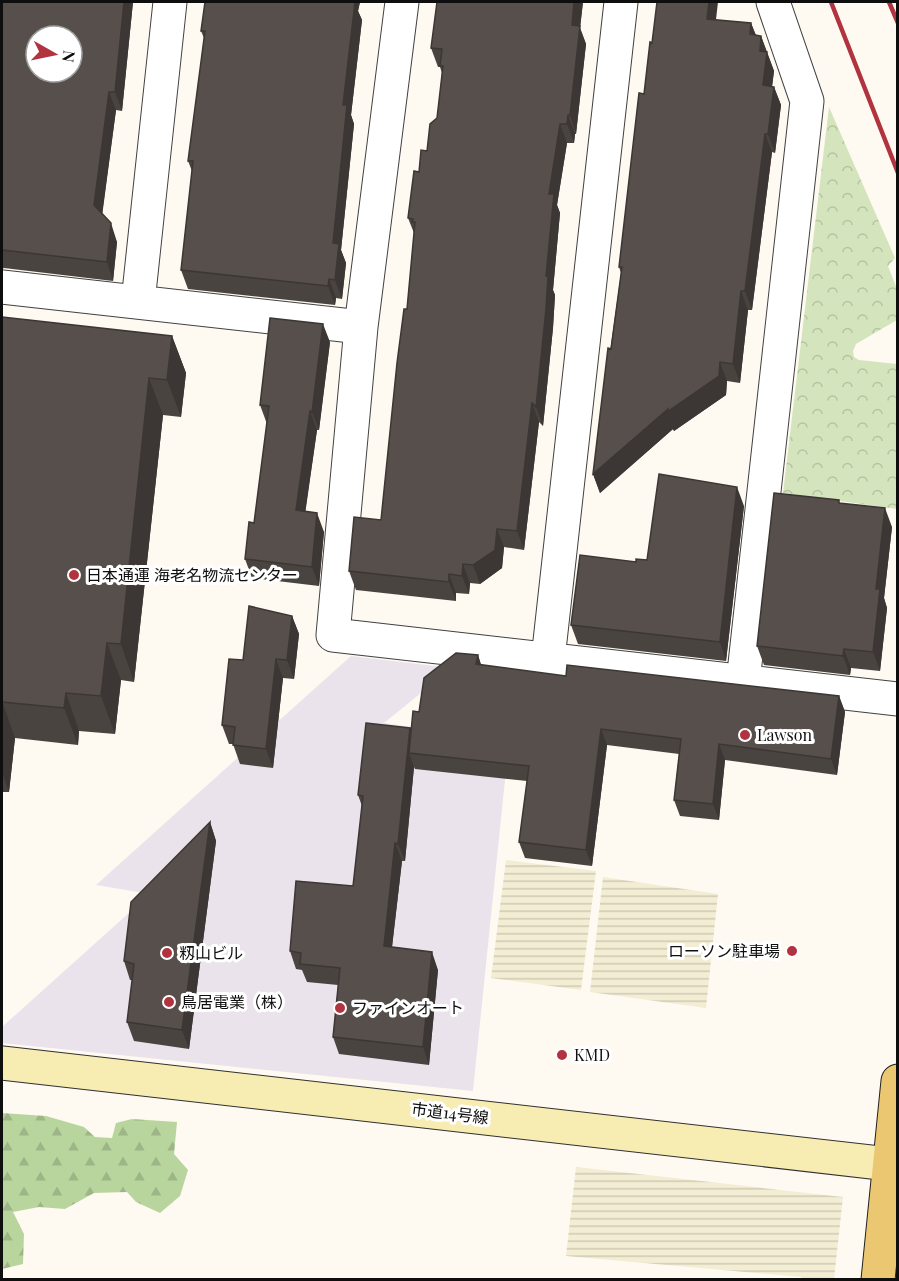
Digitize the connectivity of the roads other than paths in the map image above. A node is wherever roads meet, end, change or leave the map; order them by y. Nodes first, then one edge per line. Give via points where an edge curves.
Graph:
1 (170, 2) edge
2 (402, 2) edge
3 (621, 2) edge
4 (773, 2) edge
5 (2, 287) edge
6 (138, 302) junction
7 (361, 327) junction
8 (548, 659) junction
9 (743, 682) junction
10 (897, 699) edge
11 (2, 1063) edge
12 (897, 1081) edge
13 (893, 1165) edge
14 (878, 1280) edge

1 - 6 street
2 - 7 street
3 - 8 street
4 - 9 street via 807,101
5 - 6 street
6 - 7 street
7 - 8 street via 333,635
8 - 9 street
9 - 10 street
11 - 13 street, 市道14号線
12 - 13 main road
13 - 14 main road

